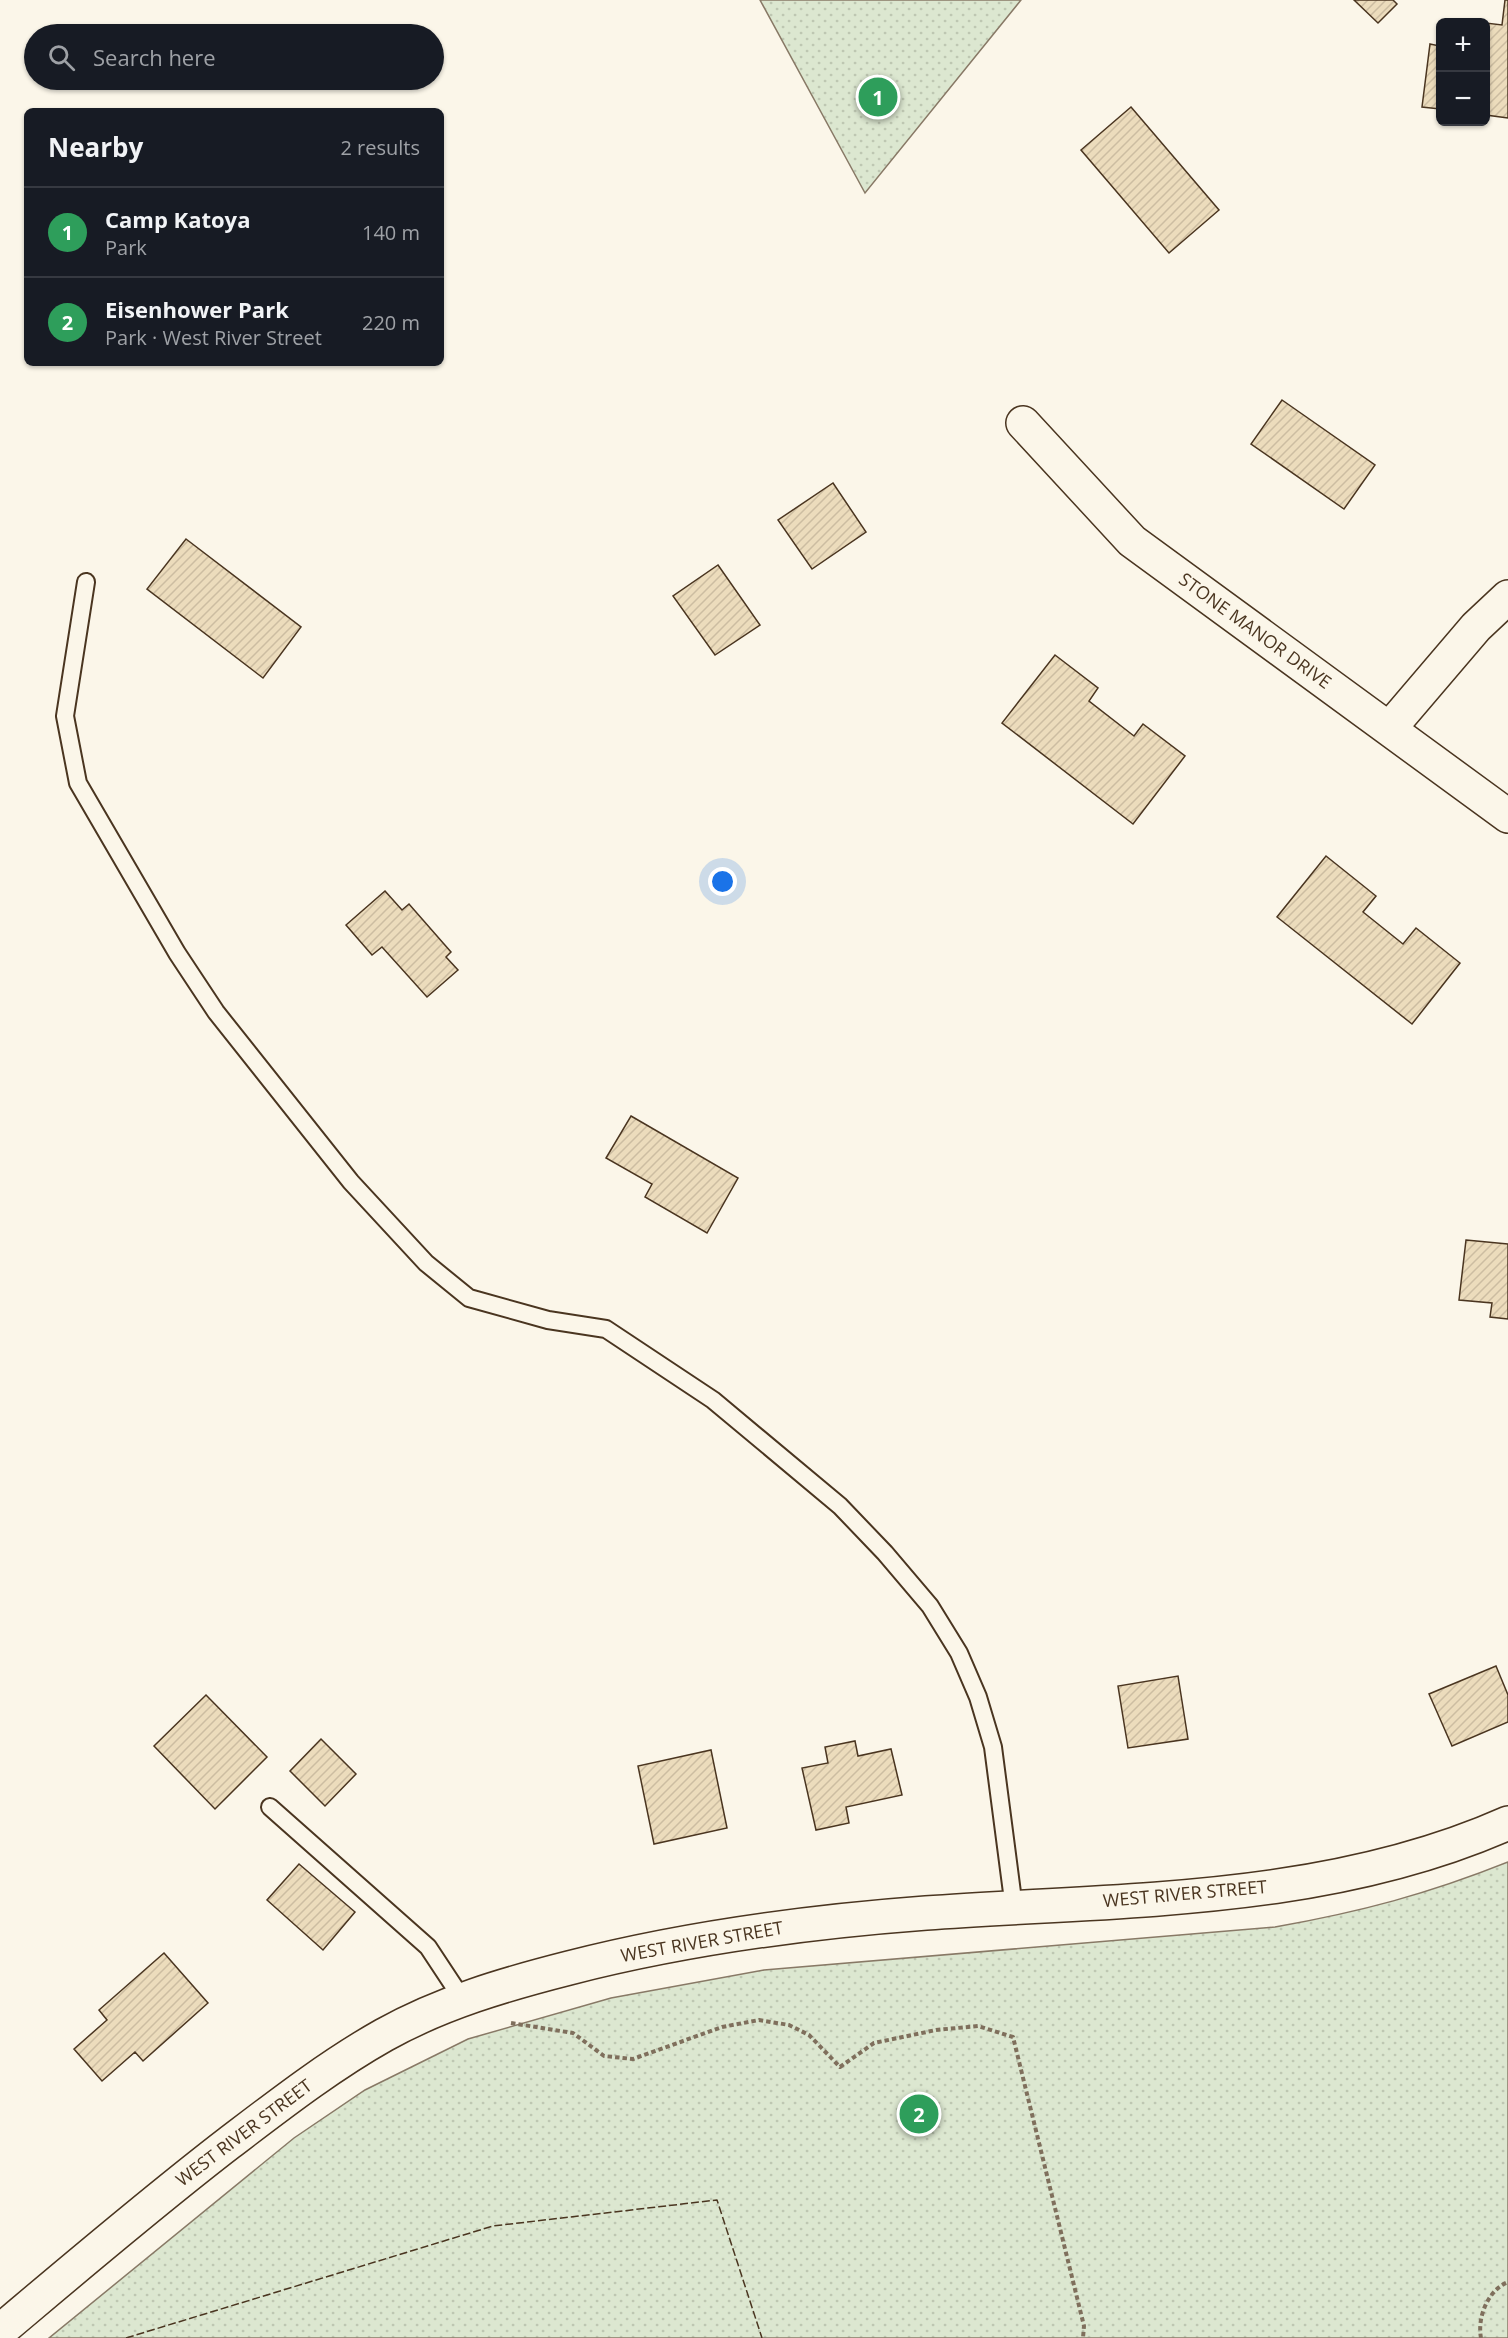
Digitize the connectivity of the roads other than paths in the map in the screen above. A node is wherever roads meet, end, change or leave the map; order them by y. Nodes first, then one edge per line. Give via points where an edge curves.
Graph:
1 (1023, 423) dead end
2 (86, 582) dead end
3 (1508, 597) edge
4 (1389, 729) junction
5 (1508, 816) edge
6 (270, 1807) dead end
7 (1508, 1823) edge
8 (1014, 1908) junction
9 (462, 2000) junction
10 (0, 2331) edge

1 - 4 street, STONE MANOR DRIVE via 1132,541
2 - 8 lane via 65,716 78,783 216,1012 351,1182 426,1263 469,1298 548,1320 606,1329 713,1400 840,1506 885,1553 930,1605 978,1697 993,1747
3 - 4 street via 1476,627
4 - 5 street, STONE MANOR DRIVE
6 - 9 lane via 428,1947
7 - 8 street, WEST RIVER STREET via 1389,1864 1301,1884
8 - 9 street, WEST RIVER STREET via 838,1920 722,1936 536,1976
9 - 10 street, WEST RIVER STREET via 386,2034 274,2108

